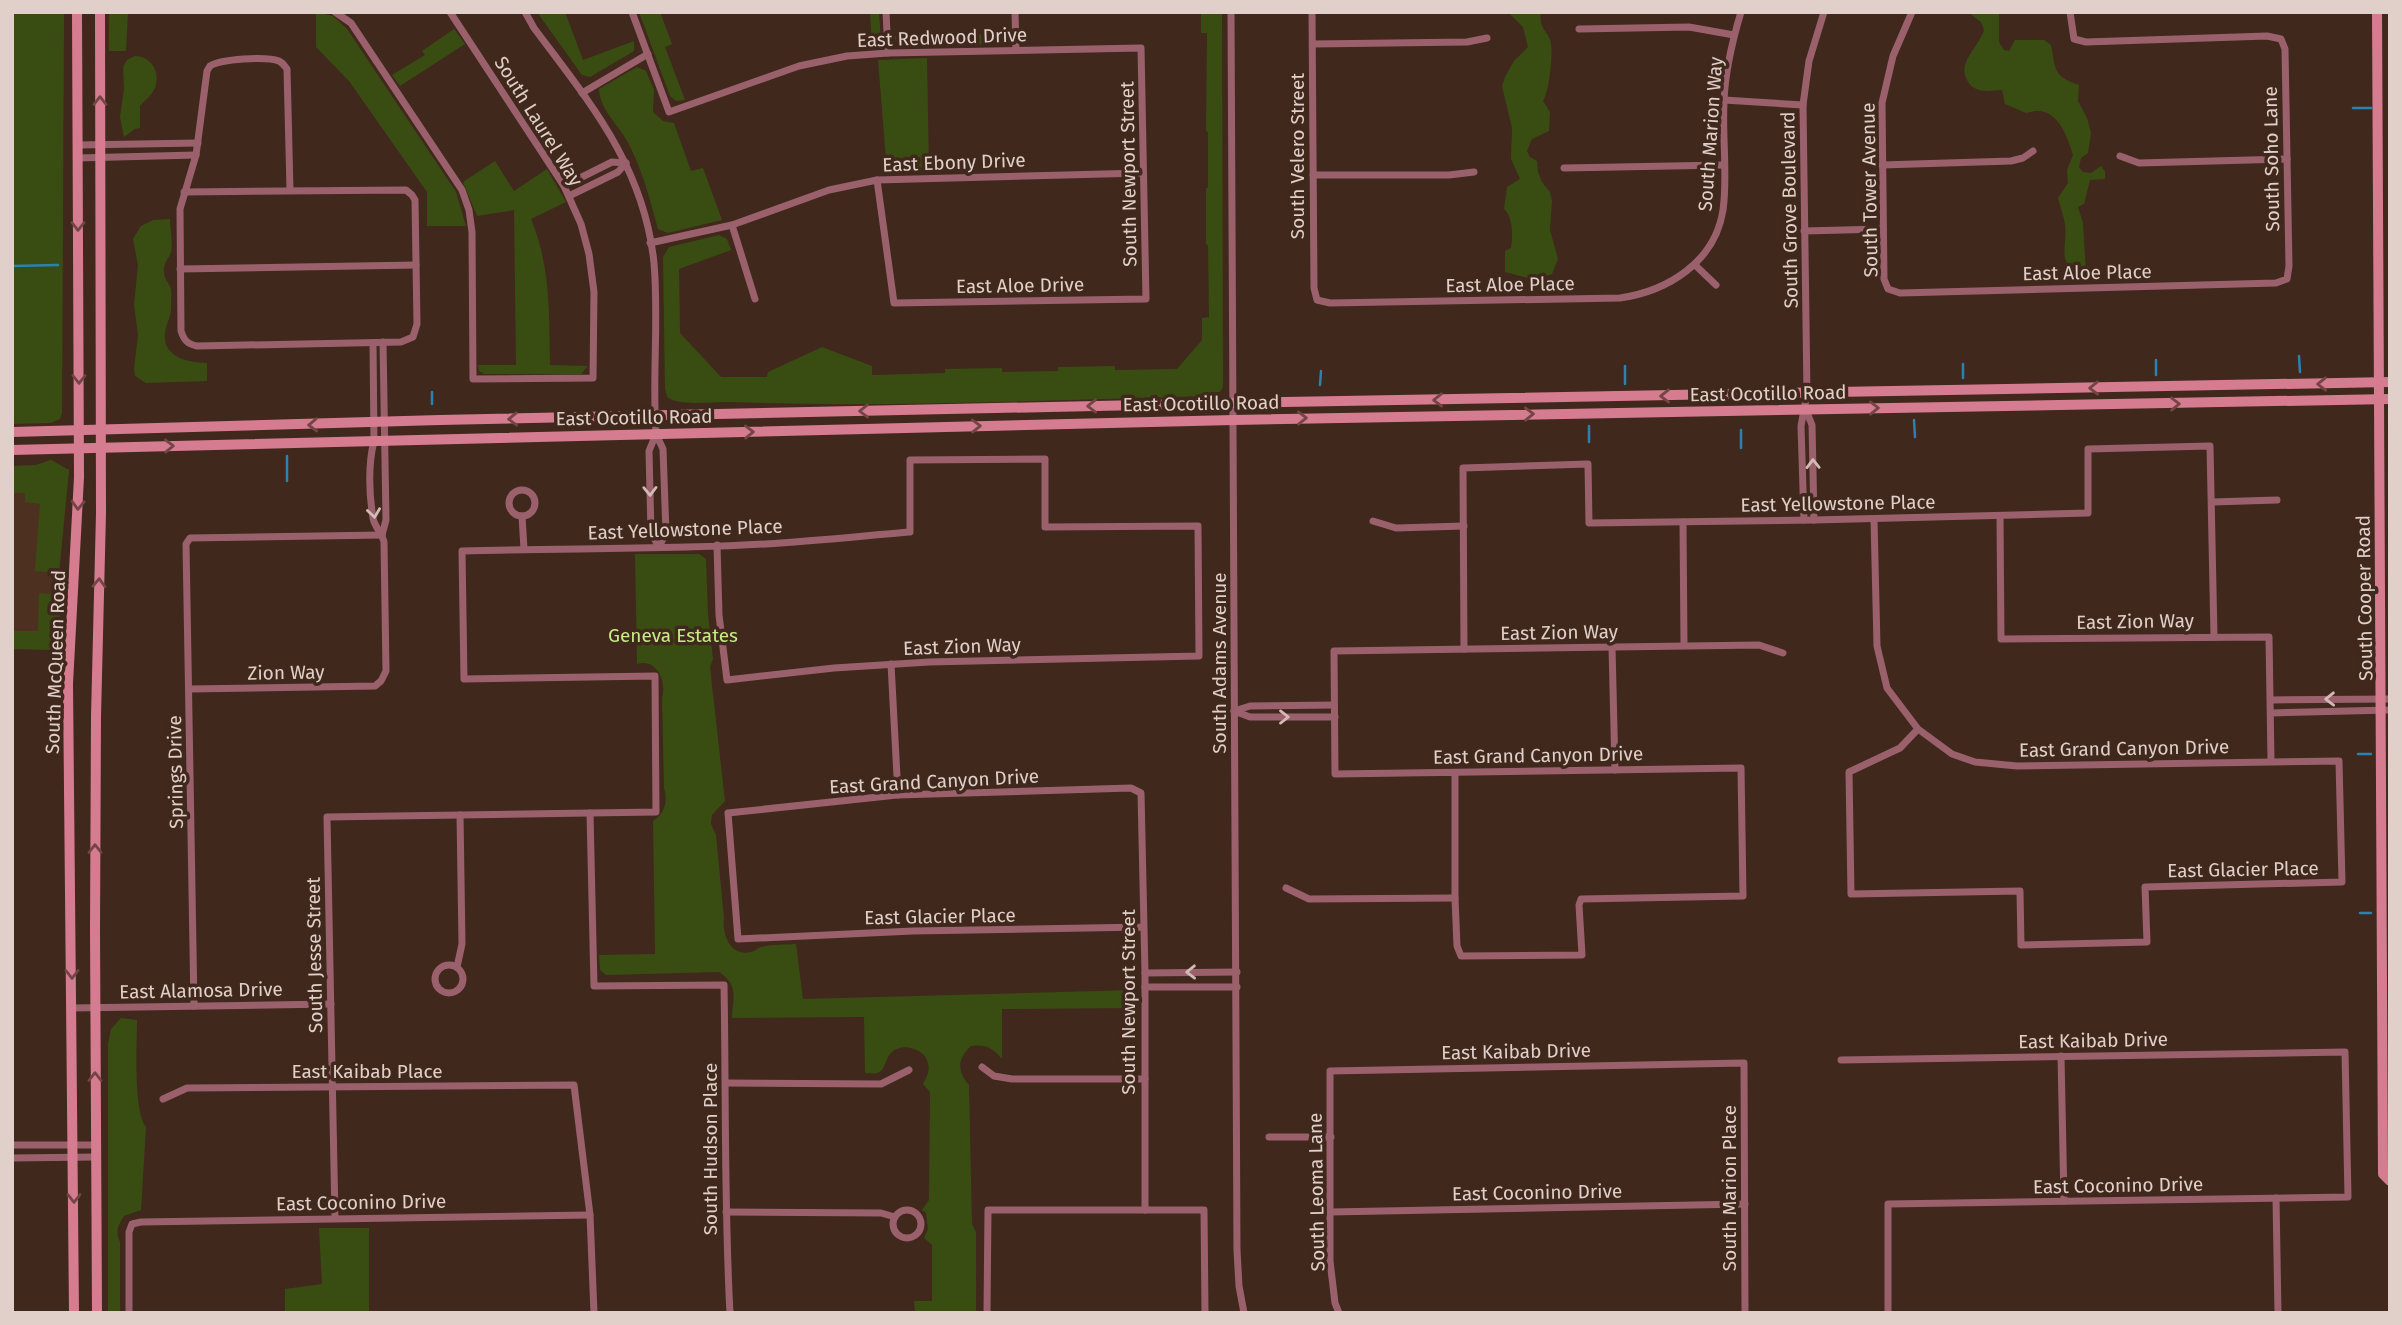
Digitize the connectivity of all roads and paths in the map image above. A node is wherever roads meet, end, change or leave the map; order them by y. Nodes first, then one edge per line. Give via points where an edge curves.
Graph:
1 (77, 12) edge
2 (100, 12) edge
3 (335, 12) edge
4 (450, 12) edge
5 (525, 12) edge
6 (632, 12) edge
7 (886, 12) edge
8 (1015, 12) edge
9 (1231, 12) edge
10 (1312, 12) edge
11 (1741, 12) edge
12 (1824, 12) edge
13 (1912, 12) edge
14 (2070, 12) edge
15 (2377, 12) edge
16 (1579, 29) dead end
17 (1734, 35) junction
18 (1487, 38) dead end
19 (1312, 44) junction
20 (1141, 48) joint
21 (1016, 50) junction
22 (888, 53) junction
23 (648, 54) junction
24 (582, 93) junction
25 (1724, 100) junction
26 (1803, 105) junction
27 (198, 143) junction
28 (153, 144) junction
29 (78, 145) junction
30 (100, 145) junction
31 (2034, 152) dead end
32 (196, 155) junction
33 (153, 156) junction
34 (2120, 156) dead end
35 (100, 157) junction
36 (77, 158) junction
37 (2287, 159) junction
38 (626, 163) junction
39 (1724, 165) junction
40 (1882, 165) junction
41 (1563, 169) dead end
42 (1474, 172) dead end
43 (1143, 173) junction
44 (1313, 175) junction
45 (877, 180) junction
46 (564, 186) junction
47 (290, 190) junction
48 (184, 192) junction
49 (569, 196) junction
50 (732, 225) junction
51 (1883, 229) junction
52 (1804, 231) junction
53 (650, 243) junction
54 (416, 265) junction
55 (1695, 265) junction
56 (180, 269) junction
57 (2287, 279) joint
58 (1716, 285) dead end
59 (1888, 289) joint
60 (755, 299) dead end
61 (1146, 299) joint
62 (1317, 300) joint
63 (373, 342) junction
64 (383, 342) junction
65 (373, 379) junction
66 (384, 379) junction
67 (2385, 382) edge
68 (1807, 394) junction
69 (2385, 399) edge
70 (1234, 403) junction
71 (1806, 409) junction
72 (655, 416) junction
73 (1234, 420) junction
74 (379, 423) junction
75 (79, 431) junction
76 (101, 431) junction
77 (12, 432) edge
78 (656, 434) junction
79 (379, 441) junction
80 (79, 448) junction
81 (101, 448) junction
82 (12, 450) edge
83 (371, 489) junction
84 (385, 489) junction
85 (2277, 500) dead end
86 (2212, 502) junction
87 (522, 516) dead end
88 (2000, 516) junction
89 (1874, 519) junction
90 (1804, 520) junction
91 (1814, 520) junction
92 (1373, 521) dead end
93 (1683, 522) junction
94 (1464, 526) junction
95 (382, 535) junction
96 (717, 545) junction
97 (659, 547) junction
98 (524, 549) junction
99 (2214, 636) junction
100 (1684, 645) junction
101 (1612, 647) junction
102 (1464, 649) junction
103 (1783, 653) dead end
104 (1199, 656) joint
105 (891, 664) junction
106 (190, 689) junction
107 (2271, 700) junction
108 (1334, 705) junction
109 (2386, 705) edge
110 (1234, 711) junction
111 (2271, 713) junction
112 (1335, 717) junction
113 (1918, 729) junction
114 (2272, 761) junction
115 (1615, 770) junction
116 (1455, 773) junction
117 (1141, 793) joint
118 (898, 795) junction
119 (590, 813) junction
120 (460, 815) junction
121 (2342, 882) joint
122 (1286, 888) dead end
123 (1455, 898) junction
124 (1144, 927) junction
125 (738, 939) joint
126 (2386, 964) edge
127 (457, 967) junction
128 (1237, 972) junction
129 (1145, 973) junction
130 (1145, 987) junction
131 (1237, 987) junction
132 (331, 1004) junction
133 (194, 1006) junction
134 (96, 1007) junction
135 (72, 1008) junction
136 (2387, 1043) edge
137 (2061, 1056) junction
138 (1841, 1060) dead end
139 (1744, 1063) joint
140 (982, 1067) dead end
141 (909, 1070) dead end
142 (1330, 1071) joint
143 (1145, 1079) junction
144 (726, 1083) junction
145 (332, 1086) junction
146 (163, 1099) dead end
147 (1269, 1137) dead end
148 (1331, 1137) junction
149 (12, 1145) edge
150 (73, 1151) junction
151 (95, 1151) junction
152 (12, 1158) edge
153 (2390, 1181) edge
154 (2348, 1197) joint
155 (2276, 1198) junction
156 (2064, 1201) junction
157 (1745, 1204) junction
158 (1145, 1210) junction
159 (726, 1212) junction
160 (1330, 1212) junction
161 (590, 1215) junction
162 (895, 1217) dead end
163 (335, 1218) junction
164 (74, 1313) edge
165 (97, 1313) edge
166 (129, 1313) edge
167 (594, 1313) edge
168 (730, 1313) edge
169 (987, 1313) edge
170 (1205, 1313) edge
171 (1244, 1313) edge
172 (1339, 1313) edge
173 (1745, 1313) edge
174 (1888, 1313) edge
175 (2278, 1313) edge

1 - 29 main road, South McQueen Road
30 -> 2 main road
3 - 49 street, South Laurel Way via 351,23 462,190 472,232 473,379 593,378 594,292 589,254
4 - 46 street, South Laurel Way
5 - 24 street
6 - 23 street
7 - 22 street
8 - 21 street
9 - 70 street, South Adams Avenue
10 - 19 street, South Velero Street
11 - 17 street, South Marion Way
12 - 26 street, South Grove Boulevard via 1809,61
13 - 40 street, South Tower Avenue via 1885,83
14 - 37 street, South Soho Lane via 2074,39 2086,43 2281,38
15 - 67 main road, South Cooper Road
16 - 17 street via 1689,27
17 - 25 street, South Marion Way
18 - 19 street
19 - 44 street, South Velero Street
20 - 21 street, East Redwood Drive
20 - 43 street, South Newport Street
21 - 22 street, East Redwood Drive
22 - 23 street, East Redwood Drive via 799,66 669,112
23 - 24 street
24 - 38 street
25 - 26 street
25 - 39 street, South Marion Way
26 - 52 street, South Grove Boulevard
27 - 28 street
27 - 32 street
27 - 47 street via 210,66 222,61 283,63 289,75
28 - 30 street
28 - 33 street
29 - 30 street
29 - 36 main road, South McQueen Road
30 - 35 main road
31 - 40 street via 2011,161
32 - 33 street
32 - 48 street
33 - 35 street
34 - 37 street via 2139,163
35 - 36 street
35 - 76 main road
36 -> 75 main road, South McQueen Road
37 - 57 street, South Soho Lane
38 - 46 street via 612,162
38 - 49 street via 618,172
38 - 53 street
39 - 41 street
39 - 55 street, South Marion Way via 1723,213 1709,248
40 - 51 street, South Tower Avenue
42 - 44 street
43 - 45 street, East Ebony Drive
43 - 61 street, South Newport Street
44 - 62 street, South Velero Street
45 - 50 street, East Ebony Drive via 830,190
45 - 61 street, East Aloe Drive via 894,303
46 - 49 street, South Laurel Way
47 - 48 street
47 - 54 street via 406,190 415,200
48 - 56 street
50 - 53 street, East Ebony Drive
50 - 60 street
51 - 52 street
51 - 59 street, South Tower Avenue
52 - 68 street, South Grove Boulevard
53 - 72 street
54 - 56 street
54 - 64 street via 417,332 408,341
55 - 58 street
55 - 62 street, East Aloe Place via 1663,287 1620,298
56 - 63 street via 181,331 189,344
57 - 59 street, East Aloe Place via 2276,283 1900,293
63 - 64 street
63 - 65 street
64 - 66 street
65 - 66 street
65 - 74 street
66 - 74 street
67 -> 68 main road, East Ocotillo Road
67 - 69 main road, South Cooper Road
68 -> 70 main road, East Ocotillo Road
68 - 71 street, South Grove Boulevard
71 -> 69 main road, East Ocotillo Road
69 - 109 main road, South Cooper Road
70 -> 72 main road, East Ocotillo Road
70 - 73 street, South Adams Avenue
73 -> 71 main road, East Ocotillo Road
71 - 90 street via 1801,426
91 -> 71 street via 1812,425
72 -> 74 main road, East Ocotillo Road
72 - 78 street
78 -> 73 main road, East Ocotillo Road
73 - 110 street, South Adams Avenue
74 -> 76 main road, East Ocotillo Road
74 - 79 street
75 - 76 main road, East Ocotillo Road
75 - 77 main road, East Ocotillo Road
75 - 80 main road, South McQueen Road
76 - 81 main road
78 - 79 main road, East Ocotillo Road
78 - 97 street via 663,449 666,533
78 -> 97 street via 649,451 651,533
81 -> 79 main road, East Ocotillo Road
79 - 83 street via 370,456
79 - 84 street
80 - 81 main road, East Ocotillo Road
80 - 82 main road, East Ocotillo Road
80 -> 135 main road, South McQueen Road via 68,684
134 -> 81 main road
83 - 84 street
83 -> 95 street via 373,521
84 - 95 street
85 - 86 street
86 - 88 street, East Yellowstone Place via 2210,446 2088,449 2088,513
86 - 99 street
87 - 98 street
88 - 89 street, East Yellowstone Place
88 - 99 street, East Zion Way via 2001,639
89 - 91 street, East Yellowstone Place
89 - 113 street, East Grand Canyon Drive via 1877,646 1887,688
90 - 91 street, East Yellowstone Place
90 - 93 street, East Yellowstone Place
92 - 94 street via 1396,528
93 - 94 street, East Yellowstone Place via 1589,523 1588,464 1463,468
93 - 100 street
94 - 102 street
95 - 106 street, Zion Way via 386,671 382,681 375,686
95 - 106 street, Springs Drive via 190,538 186,544
96 - 97 street, East Yellowstone Place
96 - 104 street, East Yellowstone Place via 910,532 910,460 1045,459 1045,527 1198,526
96 - 105 street, East Zion Way via 727,680
97 - 98 street, East Yellowstone Place
98 - 119 street, East Yellowstone Place via 462,551 464,679 655,676 656,812
99 - 107 street, East Zion Way via 2270,637
100 - 101 street, East Zion Way
100 - 103 street, East Zion Way via 1759,645
101 - 102 street, East Zion Way
101 - 115 street
102 - 108 street, East Zion Way via 1334,651
104 - 105 street, East Zion Way
105 - 118 street
106 - 133 street, Springs Drive
109 -> 107 street
107 - 111 street
108 - 110 street via 1250,706
108 - 112 street
109 - 111 street
109 - 126 main road, South Cooper Road
110 -> 112 street via 1250,717
110 - 128 street, South Adams Avenue
111 - 114 street
112 - 116 street, East Grand Canyon Drive via 1335,774
113 - 114 street, East Grand Canyon Drive via 1952,754 1975,762 2017,766
113 - 121 street, East Glacier Place via 1899,748 1849,772 1851,894 2020,891 2021,945 2147,942 2145,887
114 - 121 street, East Grand Canyon Drive via 2339,761
115 - 116 street, East Grand Canyon Drive
115 - 123 street, East Grand Canyon Drive via 1741,768 1743,896 1581,898 1582,955 1461,956
116 - 123 street
117 - 118 street, East Grand Canyon Drive via 1131,788
117 - 124 street, South Newport Street
118 - 125 street, East Grand Canyon Drive via 728,813
119 - 120 street
119 - 144 street, South Hudson Place via 594,986 724,985
120 - 127 street via 462,944
120 - 132 street, South Jesse Street via 327,817
122 - 123 street via 1309,899
124 - 125 street, East Glacier Place
124 - 129 street, South Newport Street
126 - 136 main road, South Cooper Road
127 - 127 street via 446,965 437,971 435,981 442,992 455,992 462,985
128 -> 129 street
128 - 131 street, South Adams Avenue
129 - 130 street, South Newport Street
130 - 131 street
130 - 143 street, South Newport Street
131 - 171 street, South Adams Avenue via 1237,1259
132 - 133 street, East Alamosa Drive
132 - 145 street, South Jesse Street
133 - 134 street, East Alamosa Drive
134 - 135 street, East Alamosa Drive
151 -> 134 main road
135 - 150 main road, South McQueen Road
136 - 153 main road, South Cooper Road via 2383,1174
137 - 138 street, East Kaibab Drive
137 - 154 street, East Kaibab Drive via 2345,1052
137 - 156 street
139 - 142 street, East Kaibab Drive
139 - 157 street, South Marion Place
140 - 143 street via 994,1076 1012,1079
141 - 144 street via 881,1084
142 - 148 street, South Leoma Lane
143 - 158 street, South Newport Street
144 - 159 street, South Hudson Place
145 - 146 street, East Kaibab Place via 187,1088
145 - 161 street, East Kaibab Place via 574,1085
145 - 163 street, South Jesse Street
147 - 148 street
148 - 160 street, South Leoma Lane
149 - 150 street
150 - 151 street
150 - 152 street
150 -> 164 main road, South McQueen Road
151 - 165 main road
154 - 155 street, East Coconino Drive
155 - 156 street, East Coconino Drive
155 - 175 street
156 - 174 street, East Coconino Drive via 1888,1204
157 - 160 street, East Coconino Drive
157 - 173 street, South Marion Place
158 - 169 street via 988,1210
158 - 170 street via 1204,1210
159 - 162 street via 881,1213
159 - 168 street, South Hudson Place
160 - 172 street, South Leoma Lane via 1330,1261
161 - 163 street, East Coconino Drive
161 - 167 street
163 - 166 street, East Coconino Drive via 132,1224

